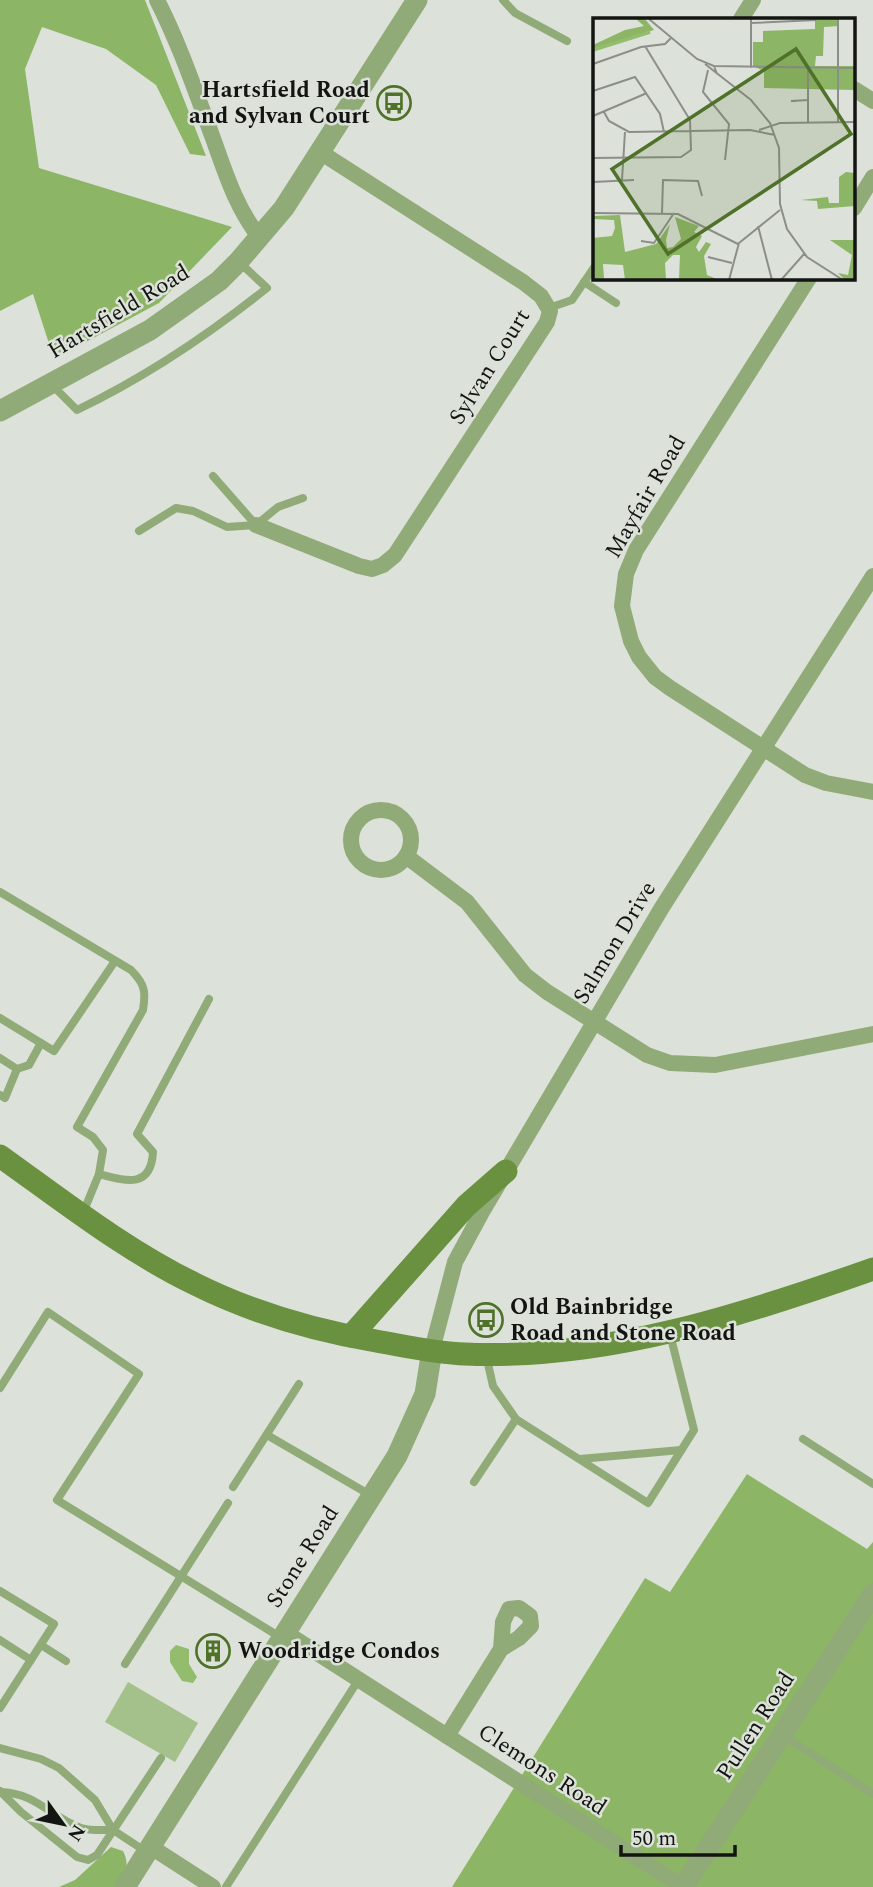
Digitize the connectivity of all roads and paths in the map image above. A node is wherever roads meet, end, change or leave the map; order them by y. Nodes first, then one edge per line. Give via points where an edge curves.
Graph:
1 (156, 0) edge
2 (417, 0) edge
3 (503, 0) edge
4 (753, 0) edge
5 (743, 18) edge
6 (567, 41) dead end
7 (856, 90) edge
8 (873, 101) edge
9 (320, 152) junction
10 (873, 177) edge
11 (856, 205) edge
12 (260, 238) junction
13 (238, 262) junction
14 (593, 268) edge
15 (807, 280) edge
16 (584, 282) junction
17 (616, 303) dead end
18 (548, 308) junction
19 (51, 384) junction
20 (0, 411) edge
21 (213, 476) dead end
22 (303, 498) dead end
23 (256, 525) junction
24 (139, 531) dead end
25 (873, 576) edge
26 (764, 747) junction
27 (873, 792) edge
28 (406, 856) dead end
29 (0, 892) edge
30 (115, 961) junction
31 (209, 999) dead end
32 (0, 1018) edge
33 (594, 1023) junction
34 (873, 1034) edge
35 (41, 1043) junction
36 (0, 1058) edge
37 (17, 1069) junction
38 (0, 1095) edge
39 (0, 1156) edge
40 (506, 1171) junction
41 (99, 1174) junction
42 (82, 1216) junction
43 (873, 1269) edge
44 (669, 1331) junction
45 (351, 1336) junction
46 (432, 1350) junction
47 (486, 1354) junction
48 (299, 1384) dead end
49 (0, 1388) edge
50 (516, 1419) junction
51 (267, 1434) junction
52 (803, 1439) dead end
53 (681, 1450) junction
54 (579, 1459) junction
55 (474, 1482) dead end
56 (873, 1484) edge
57 (233, 1487) dead end
58 (372, 1496) junction
59 (228, 1503) dead end
60 (181, 1577) junction
61 (0, 1591) edge
62 (873, 1594) edge
63 (284, 1636) junction
64 (0, 1640) edge
65 (41, 1645) junction
66 (501, 1648) dead end
67 (31, 1660) junction
68 (66, 1661) dead end
69 (125, 1664) dead end
70 (359, 1679) junction
71 (0, 1708) edge
72 (782, 1734) junction
73 (447, 1736) junction
74 (0, 1748) edge
75 (161, 1758) dead end
76 (1, 1791) edge
77 (873, 1794) edge
78 (114, 1830) junction
79 (149, 1850) junction
80 (125, 1887) edge
81 (213, 1887) edge
82 (226, 1887) edge
83 (683, 1887) edge

1 - 12 street via 230,186 244,218
2 - 9 street, Hartsfield Road
3 - 6 lane via 523,19
4 - 5 street
7 - 8 street
9 - 12 street, Hartsfield Road
9 - 18 street, Sylvan Court via 497,264 541,296
10 - 11 street
12 - 13 street, Hartsfield Road
13 - 19 street, Hartsfield Road via 150,330
13 - 19 lane via 267,288 215,329 128,386 77,410
14 - 16 lane
15 - 26 street, Mayfair Road via 636,550 623,590 631,641 655,677
16 - 17 lane
16 - 18 lane via 572,300
18 - 23 street, Sylvan Court via 547,322 415,527 383,565 372,569 359,566
19 - 20 street, Hartsfield Road
21 - 23 lane
22 - 23 lane via 278,507
23 - 24 lane via 227,527 193,511 176,509
25 - 26 street, Salmon Drive
26 - 27 street, Mayfair Road via 805,775
26 - 33 street, Salmon Drive
28 - 33 street via 467,902 525,975
29 - 30 lane
30 - 35 lane via 54,1051
30 - 41 lane via 141,980 146,992 143,1010 77,1127 93,1136 103,1150
31 - 41 lane via 137,1134 153,1152 147,1173 125,1181
32 - 35 lane
33 - 34 street via 647,1055 688,1065 715,1065
33 - 40 street, Salmon Drive
35 - 37 lane via 29,1065
36 - 37 lane
37 - 38 lane via 5,1098
39 - 42 main road
40 - 45 main road via 466,1206
40 - 46 street, Salmon Drive via 455,1262
41 - 42 lane
42 - 45 main road via 143,1256 238,1304
43 - 44 main road
44 - 47 main road via 571,1349
44 - 53 lane via 694,1430
45 - 46 main road
46 - 47 main road
46 - 58 street, Stone Road via 425,1394 413,1426
47 - 50 lane via 493,1386
48 - 51 lane
49 - 60 lane via 48,1312 139,1374 57,1500
50 - 54 lane
50 - 55 lane
51 - 57 lane
51 - 58 lane
52 - 56 lane
53 - 54 lane
53 - 54 lane via 648,1503
58 - 63 street, Stone Road
59 - 60 lane
60 - 63 lane
60 - 69 lane
61 - 65 lane via 54,1624
62 - 72 street, Pullen Road
63 - 70 street, Clemons Road
63 - 79 street, Stone Road
64 - 67 lane
65 - 67 lane
65 - 68 lane
66 - 73 street, Clemons Road
67 - 71 lane
70 - 73 street, Clemons Road
70 - 82 lane
72 - 77 lane
72 - 83 street, Pullen Road
73 - 83 street, Clemons Road
74 - 78 lane via 59,1768 94,1800
75 - 78 lane
76 - 78 lane via 27,1796 81,1828
76 - 78 lane via 77,1857 88,1860 97,1856
78 - 79 lane
79 - 80 street, Stone Road
79 - 81 street

